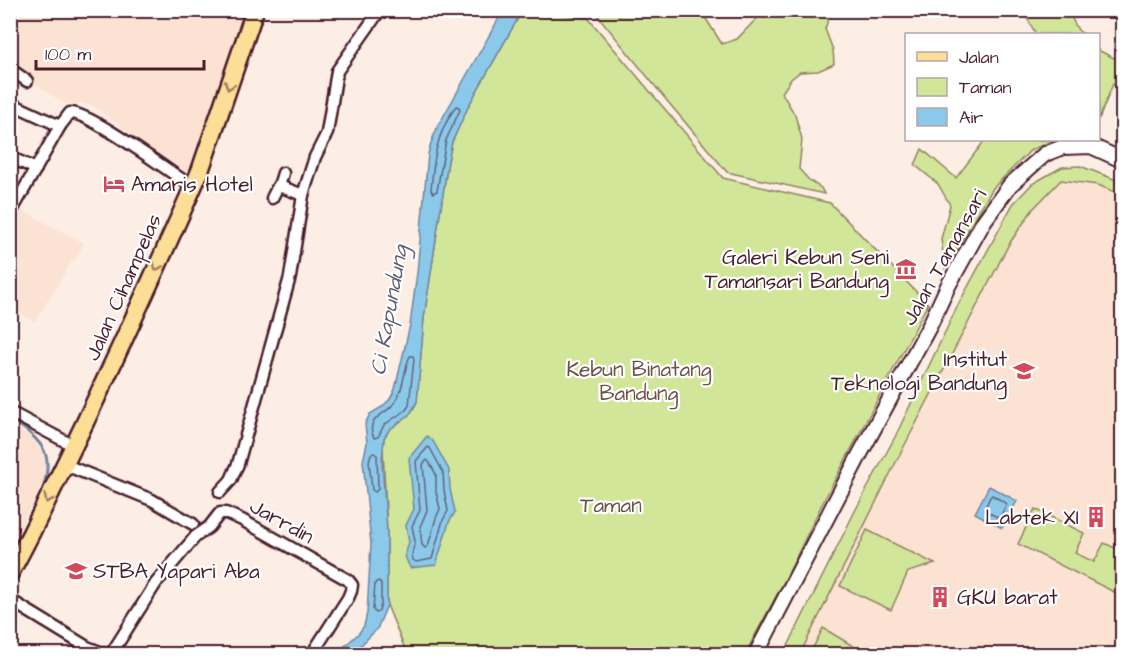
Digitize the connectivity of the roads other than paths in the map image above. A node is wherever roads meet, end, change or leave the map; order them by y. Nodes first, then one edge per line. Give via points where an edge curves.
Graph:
1 (255, 10) edge
2 (380, 10) edge
3 (10, 69) edge
4 (27, 81) dead end
5 (10, 103) edge
6 (60, 126) junction
7 (10, 157) edge
8 (1122, 160) edge
9 (36, 169) junction
10 (283, 173) dead end
11 (279, 186) junction
12 (193, 187) junction
13 (303, 195) junction
14 (272, 198) dead end
15 (10, 214) edge
16 (10, 412) edge
17 (74, 446) junction
18 (64, 466) junction
19 (220, 492) dead end
20 (193, 524) dead end
21 (10, 573) edge
22 (10, 600) edge
23 (312, 654) edge
24 (756, 654) edge

1 -> 12 main road, Jalan Cihampelas
2 - 13 street via 337,71 327,133
3 - 4 street
5 - 6 street
6 - 9 street
6 - 12 street via 70,113 95,122
7 - 9 street
8 - 24 main road, Jalan Tamansari via 1091,146 1064,147 1045,154 1010,185 984,221 948,286
9 - 15 street
10 - 11 street
11 - 13 street
11 - 14 street
12 -> 17 main road, Jalan Cihampelas
13 - 19 street via 290,277 268,359 238,464
16 - 17 street
17 - 18 main road, Jalan Cihampelas
18 - 20 street via 152,500
18 -> 21 main road, Jalan Cihampelas
22 - 23 street, Jarrdin via 87,647 110,654 156,583 196,536 220,513 226,513 352,585 348,598

